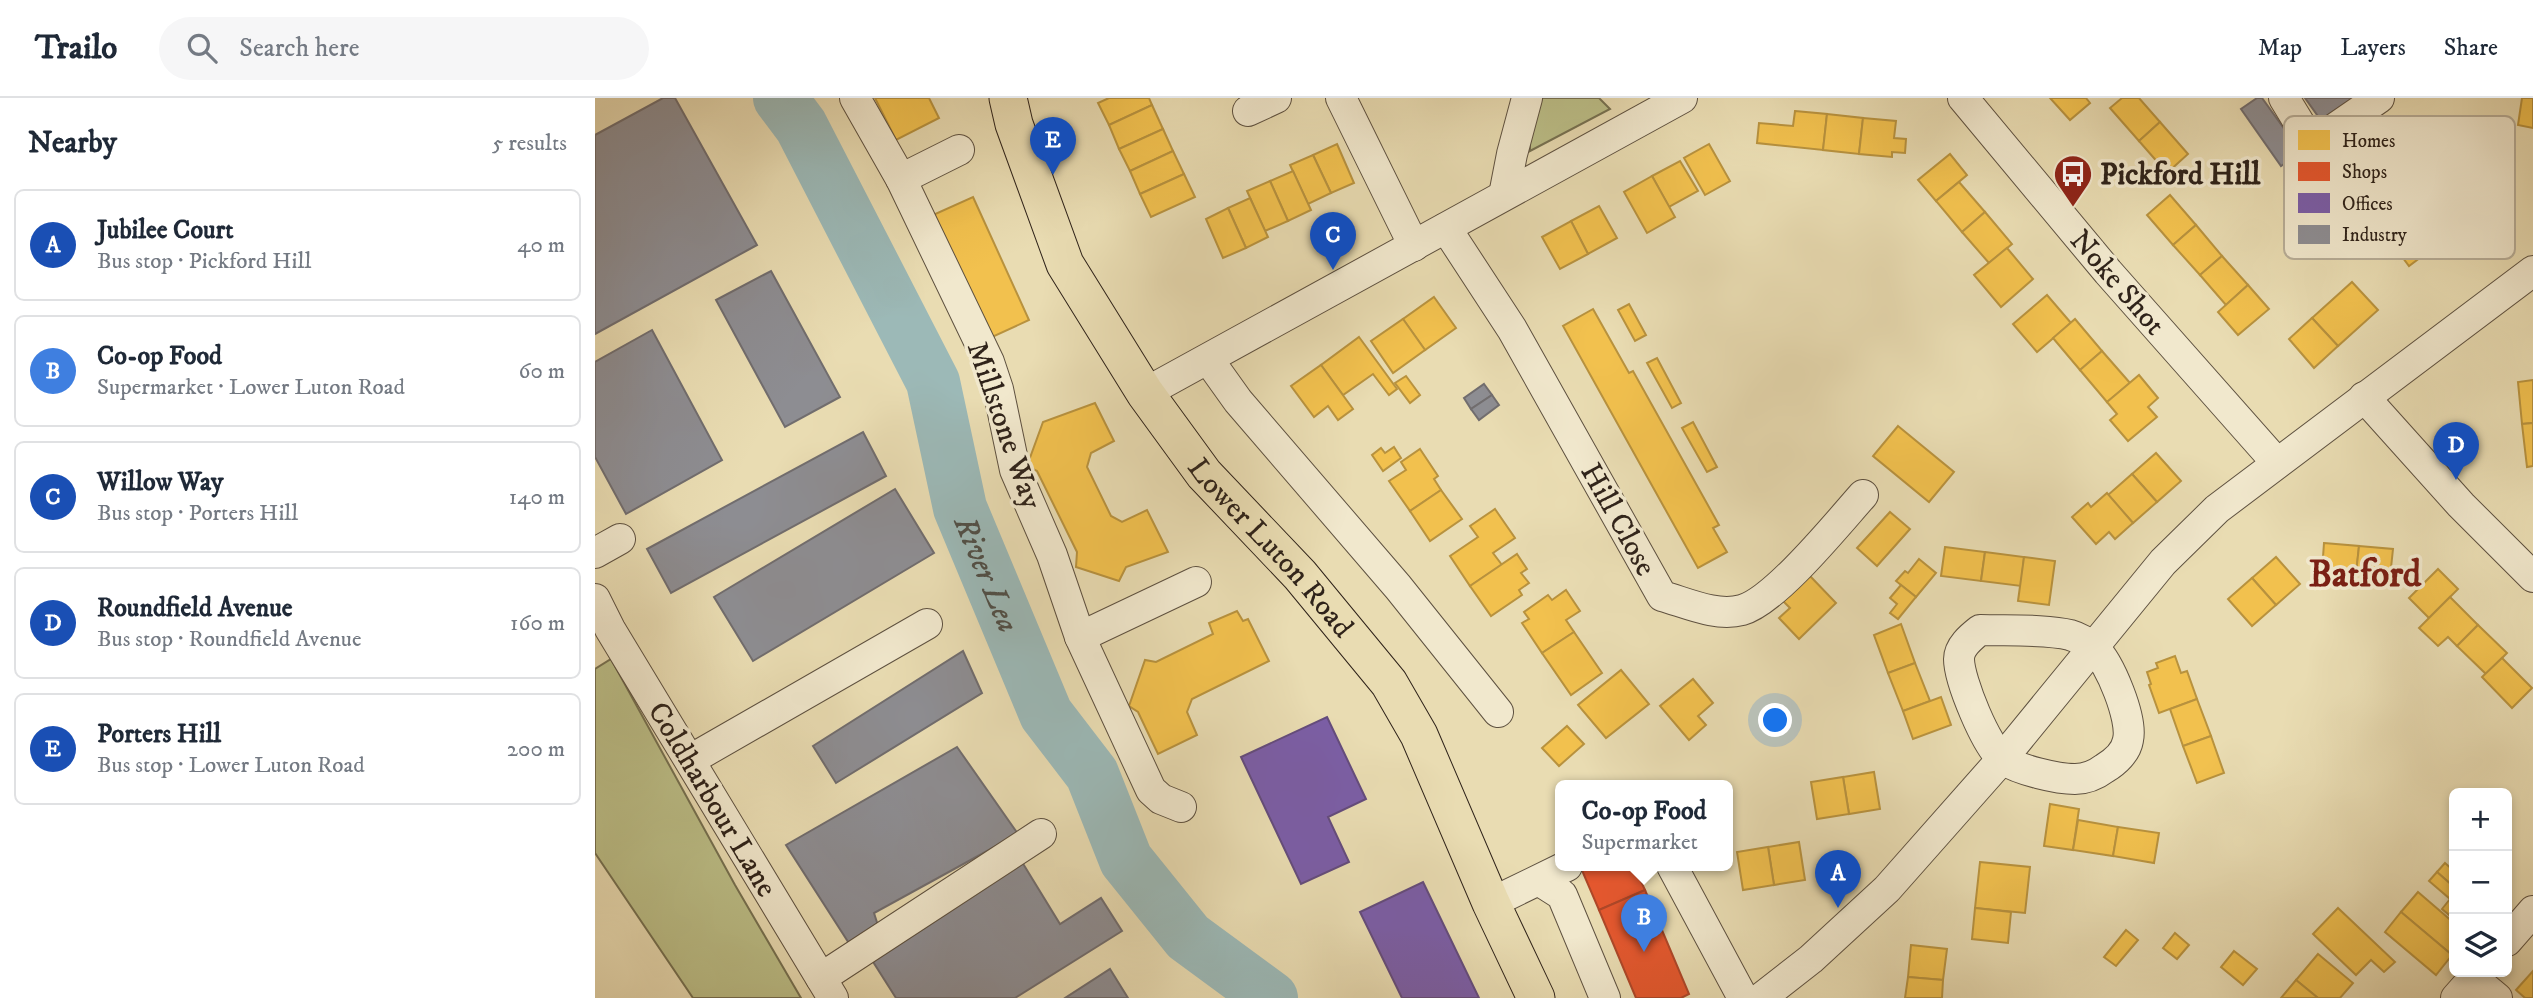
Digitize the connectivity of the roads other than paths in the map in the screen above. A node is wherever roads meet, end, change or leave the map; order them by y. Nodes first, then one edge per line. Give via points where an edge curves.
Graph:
1 (855, 98) edge
2 (1008, 98) edge
3 (1276, 98) edge
4 (1341, 98) edge
5 (1527, 98) edge
6 (1633, 98) edge
7 (1963, 98) edge
8 (2284, 98) edge
9 (2379, 98) edge
10 (1672, 103) edge
11 (1248, 111) dead end
12 (2295, 116) edge
13 (2353, 116) edge
14 (959, 150) dead end
15 (901, 179) junction
16 (1504, 195) junction
17 (1446, 228) junction
18 (1414, 246) junction
19 (2533, 271) edge
20 (1208, 359) junction
21 (1145, 393) junction
22 (2364, 397) junction
23 (2277, 463) junction
24 (1863, 495) dead end
25 (2533, 577) edge
26 (1196, 582) dead end
27 (595, 599) edge
28 (927, 624) dead end
29 (603, 634) edge
30 (1080, 637) junction
31 (2093, 646) junction
32 (1498, 712) dead end
33 (2002, 759) junction
34 (689, 760) junction
35 (1181, 807) dead end
36 (1041, 834) dead end
37 (1558, 871) edge
38 (1675, 871) edge
39 (1540, 881) junction
40 (1491, 902) junction
41 (2533, 911) edge
42 (2512, 935) edge
43 (2470, 983) edge
44 (827, 988) edge
45 (1536, 998) edge
46 (1605, 998) edge
47 (1744, 998) edge
48 (1761, 998) edge
49 (2497, 998) edge

1 - 15 street, Millstone Way
2 - 21 main road, Lower Luton Road via 1065,264
3 - 11 street
4 - 18 street
5 - 16 street
6 - 10 street
7 - 23 street, Noke Shot via 2108,272
8 - 12 street
9 - 13 street
10 - 16 street
14 - 15 street
15 - 30 street, Millstone Way via 989,362 1015,470 1052,555
16 - 17 street
17 - 18 street
17 - 24 street, Hill Close via 1512,329 1662,596 1716,612 1742,610 1767,597
18 - 20 street
19 - 22 street
20 - 21 street
20 - 32 street
21 - 40 main road, Lower Luton Road via 1204,474 1300,575 1388,683 1419,735
22 - 23 street
22 - 25 street
23 - 31 street via 2217,509 2164,562
26 - 30 street
27 - 29 street, Coldharbour Lane
28 - 34 street
29 - 34 street, Coldharbour Lane
30 - 35 street, Millstone Way via 1151,790
31 - 33 street
31 - 33 street via 2110,669 2128,724 2125,749 2097,774 2076,779 2024,769
31 - 33 street via 2070,635 2019,631 1980,630 1966,641 1959,658 1966,685 1984,736
33 - 48 street via 1887,890
34 - 44 street, Coldharbour Lane
36 - 44 street
37 - 39 street
38 - 47 street
39 - 40 street
39 - 46 street via 1562,895
40 - 45 main road, Lower Luton Road
41 - 42 street
43 - 49 street

